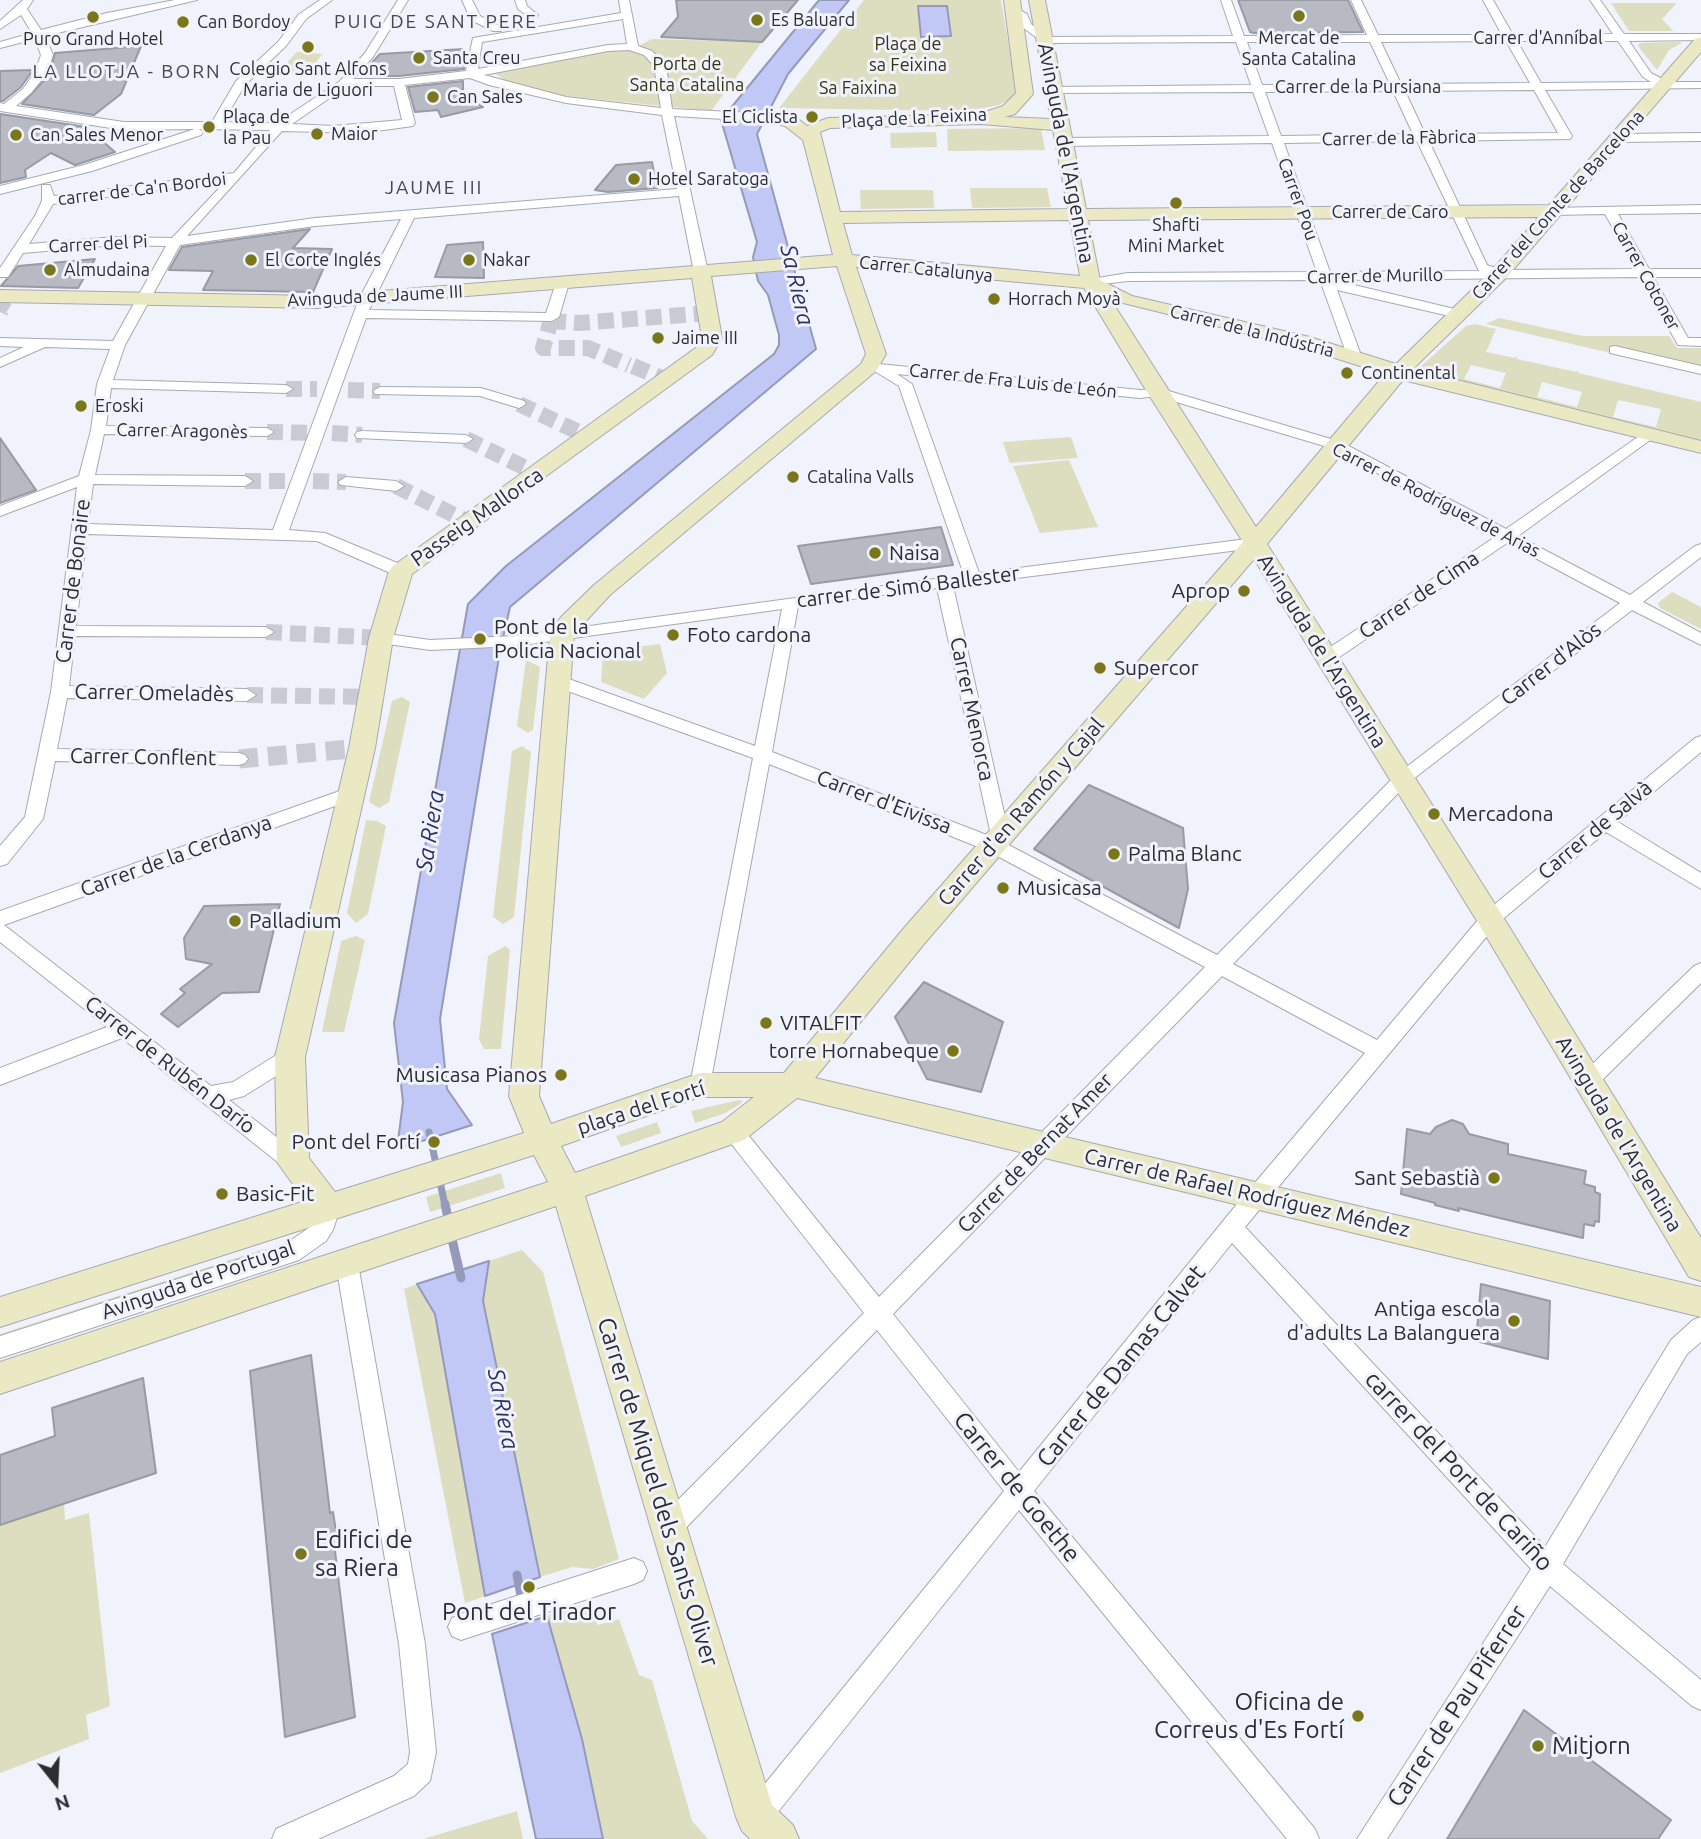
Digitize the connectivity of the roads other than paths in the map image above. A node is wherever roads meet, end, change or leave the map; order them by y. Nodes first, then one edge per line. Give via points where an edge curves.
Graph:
1 (192, 0) edge
2 (327, 0) edge
3 (404, 0) edge
4 (467, 0) edge
5 (520, 0) edge
6 (624, 0) edge
7 (1037, 0) edge
8 (1226, 0) edge
9 (1356, 0) edge
10 (1488, 0) edge
11 (1595, 0) edge
12 (25, 5) edge
13 (1013, 5) edge
14 (533, 15) dead end
15 (626, 15) junction
16 (253, 25) dead end
17 (0, 26) edge
18 (296, 26) junction
19 (497, 29) dead end
20 (39, 35) junction
21 (1621, 37) junction
22 (1701, 37) edge
23 (1509, 38) junction
24 (1374, 39) junction
25 (1044, 40) junction
26 (1240, 40) junction
27 (1701, 42) edge
28 (0, 46) edge
29 (630, 47) junction
30 (471, 74) junction
31 (399, 82) junction
32 (344, 83) junction
33 (1665, 85) junction
34 (1701, 85) edge
35 (1537, 86) junction
36 (1397, 87) junction
37 (1258, 88) junction
38 (1052, 90) junction
39 (1022, 100) joint
40 (3, 108) edge
41 (667, 112) junction
42 (773, 118) joint
43 (980, 119) junction
44 (215, 126) junction
45 (278, 128) junction
46 (1061, 133) junction
47 (1701, 137) edge
48 (811, 138) junction
49 (1422, 138) junction
50 (1620, 138) junction
51 (1276, 140) junction
52 (237, 176) junction
53 (46, 180) junction
54 (0, 190) edge
55 (684, 192) junction
56 (48, 201) junction
57 (1701, 209) edge
58 (1609, 210) junction
59 (1456, 211) junction
60 (1553, 211) junction
61 (1303, 212) junction
62 (410, 213) junction
63 (1079, 214) junction
64 (835, 218) junction
65 (175, 242) junction
66 (21, 248) junction
67 (844, 260) junction
68 (702, 272) junction
69 (1644, 273) junction
70 (1701, 273) edge
71 (3, 274) tunnel mouth
72 (1499, 274) junction
73 (1328, 280) junction
74 (1091, 283) junction
75 (562, 284) junction
76 (0, 296) edge
77 (144, 299) junction
78 (363, 307) junction
79 (1458, 314) junction
80 (0, 342) edge
81 (1701, 342) edge
82 (41, 344) junction
83 (118, 345) junction
84 (1615, 350) dead end
85 (1355, 358) junction
86 (0, 363) edge
87 (869, 367) junction
88 (1701, 370) edge
89 (1398, 371) junction
90 (104, 384) junction
91 (286, 389) tunnel mouth
92 (380, 391) tunnel mouth
93 (1157, 392) junction
94 (519, 404) tunnel mouth
95 (98, 430) junction
96 (267, 432) tunnel mouth
97 (362, 435) tunnel mouth
98 (1650, 435) junction
99 (466, 439) tunnel mouth
100 (1336, 445) junction
101 (1701, 447) edge
102 (86, 479) junction
103 (245, 481) tunnel mouth
104 (346, 482) tunnel mouth
105 (396, 486) tunnel mouth
106 (0, 511) edge
107 (79, 528) junction
108 (279, 535) junction
109 (1507, 536) junction
110 (1255, 543) junction
111 (1701, 549) edge
112 (401, 571) junction
113 (973, 579) junction
114 (944, 582) junction
115 (791, 602) junction
116 (1632, 602) junction
117 (68, 631) junction
118 (266, 632) tunnel mouth
119 (562, 634) junction
120 (381, 638) junction
121 (1701, 640) edge
122 (1326, 658) junction
123 (560, 682) junction
124 (60, 692) junction
125 (247, 695) tunnel mouth
126 (1701, 742) edge
127 (47, 755) junction
128 (763, 755) junction
129 (239, 758) tunnel mouth
130 (1402, 779) junction
131 (351, 793) junction
132 (1605, 822) junction
133 (997, 840) junction
134 (0, 859) edge
135 (1701, 882) edge
136 (0, 919) edge
137 (1490, 919) junction
138 (0, 931) edge
139 (1219, 965) junction
140 (1701, 971) edge
141 (124, 1029) junction
142 (1380, 1051) junction
143 (290, 1058) junction
144 (0, 1077) edge
145 (1587, 1082) junction
146 (700, 1085) junction
147 (792, 1085) junction
148 (208, 1095) junction
149 (733, 1131) junction
150 (542, 1140) junction
151 (1042, 1144) junction
152 (293, 1162) junction
153 (567, 1189) junction
154 (1259, 1195) junction
155 (329, 1209) junction
156 (1232, 1228) junction
157 (347, 1264) junction
158 (1701, 1267) edge
159 (1701, 1302) edge
160 (0, 1312) edge
161 (879, 1314) junction
162 (1701, 1327) edge
163 (0, 1347) edge
164 (0, 1378) edge
165 (1020, 1492) junction
166 (669, 1527) junction
167 (1547, 1567) junction
168 (634, 1571) dead end
169 (461, 1627) dead end
170 (1701, 1697) edge
171 (767, 1828) edge
172 (286, 1839) edge
173 (1305, 1839) edge
174 (1371, 1839) edge

1 - 20 street
2 - 18 street
3 - 32 street, Carrer de Bonaire via 369,55
4 - 19 street via 475,18
5 - 14 street
6 - 15 street
7 - 25 street, Avinguda de l'Argentina
8 - 26 street, Carrer Pou
9 - 24 street
10 - 23 street
11 - 21 street
12 - 17 street
12 - 20 street
13 - 25 street via 1026,25
13 - 39 street, Avinguda de l'Argentina via 1025,94
15 - 29 street via 634,44
15 - 30 street via 477,40
16 - 18 street
18 - 44 street via 240,83
20 - 28 street
20 - 40 street via 47,55 41,73
21 - 22 street, Carrer d'Anníbal
21 - 23 street, Carrer d'Anníbal
21 - 33 street via 1647,75
23 - 24 street, Carrer d'Anníbal
23 - 35 street
24 - 26 street, Carrer d'Anníbal
24 - 36 street
25 - 26 street
25 - 38 street, Avinguda de l'Argentina
26 - 37 street, Carrer Pou
27 - 33 street, Carrer del Comte de Barcelona
29 - 30 street
29 - 41 street, Passeig Mallorca via 648,53 660,65
30 - 31 street
30 - 41 street via 566,100
31 - 32 street
31 - 45 street via 410,123 343,130
32 - 45 street, Carrer de Bonaire
33 - 34 street, Carrer de la Pursiana
33 - 35 street, Carrer de la Pursiana
33 - 50 street, Carrer del Comte de Barcelona
35 - 36 street, Carrer de la Pursiana
35 - 49 street, Carrer de la Fàbrica via 1566,136
36 - 37 street, Carrer de la Pursiana
36 - 49 street
37 - 38 street, Carrer de la Pursiana
37 - 51 street, Carrer Pou
38 - 46 street, Avinguda de l'Argentina
39 - 43 street, Plaça de la Feixina via 1009,110
40 - 44 street via 124,126
41 - 42 street
41 - 55 street, Passeig Mallorca
42 - 48 street via 791,122
43 - 46 street
43 - 48 street, Plaça de la Feixina via 828,123 814,128
44 - 45 street
44 - 53 street
45 - 52 street, Carrer de Bonaire
46 - 51 street, Carrer de la Fàbrica
46 - 63 street, Avinguda de l'Argentina
47 - 50 street
48 - 64 street
49 - 51 street, Carrer de la Fàbrica
49 - 59 street
50 - 60 street, Carrer del Comte de Barcelona
51 - 61 street, Carrer Pou
52 - 56 street, carrer de Ca'n Bordoi
52 - 65 street, Carrer de Bonaire
53 - 54 street
53 - 56 street
55 - 62 street, Carrer del Pi
55 - 68 street, Passeig Mallorca
56 - 66 street
57 - 58 street, Carrer de Caro
58 - 60 street, Carrer de Caro
58 - 69 street, Carrer Cotoner
59 - 60 street, Carrer de Caro
59 - 61 street, Carrer de Caro
59 - 72 street via 1482,267
60 - 72 street, Carrer del Comte de Barcelona
61 - 63 street, Carrer de Caro
61 - 73 street, Carrer Pou
62 - 65 street, Carrer del Pi
62 - 78 street
63 - 64 street, Carrer de Caro
63 - 74 street, Avinguda de l'Argentina
64 - 67 street
65 - 66 street, Carrer del Pi
65 - 77 street, Carrer de Bonaire
66 - 71 street
67 - 68 street, Avinguda de Jaume III
67 - 74 street, Carrer Catalunya
67 - 87 street via 876,349
68 - 75 street, Avinguda de Jaume III
68 - 112 street, Passeig Mallorca via 712,338 705,351
69 - 70 street, Carrer de Murillo
69 - 72 street, Carrer de Murillo
69 - 81 street, Carrer Cotoner via 1684,342
72 - 73 street, Carrer de Murillo
72 - 79 street, Carrer del Comte de Barcelona
73 - 74 street, Carrer de Murillo via 1128,277
73 - 79 street
73 - 85 street, Carrer Pou
74 - 85 street, Carrer de la Indústria via 1126,300 1303,341
74 - 93 street, Avinguda de l'Argentina
75 - 78 street, Avinguda de Jaume III
75 - 78 street via 552,317
76 - 77 street, Avinguda de Jaume III
77 - 78 street, Avinguda de Jaume III
77 - 83 street, Carrer de Bonaire
78 - 108 street via 333,389 324,433
79 - 89 street, Carrer del Comte de Barcelona
80 - 82 street
82 - 83 street
82 - 86 street
83 - 90 street, Carrer de Bonaire
84 - 88 street
85 - 89 street, Carrer de la Indústria
87 - 93 street, Carrer de Fra Luis de León
87 - 113 street via 905,384
87 - 119 street via 602,590
89 - 98 street, Carrer de la Indústria
89 - 100 street, Carrer del Comte de Barcelona
90 - 91 street
90 - 95 street, Carrer de Bonaire
92 - 94 street via 481,393
93 - 100 street, Carrer de Rodríguez de Arias
93 - 110 street, Avinguda de l'Argentina
95 - 96 street, Carrer Aragonès
95 - 102 street, Carrer de Bonaire
97 - 99 street
98 - 101 street, Carrer de la Indústria
98 - 109 street, Carrer de Cima
100 - 109 street, Carrer de Rodríguez de Arias
100 - 110 street, Carrer del Comte de Barcelona
102 - 103 street
102 - 106 street
102 - 107 street, Carrer de Bonaire
104 - 105 street
107 - 108 street
107 - 117 street, Carrer de Bonaire
108 - 112 street via 318,536
109 - 116 street, Carrer de Rodríguez de Arias
109 - 122 street, Carrer de Cima
110 - 113 street, carrer de Simó Ballester
110 - 122 street, Avinguda de l'Argentina
110 - 133 street, Carrer d'en Ramón y Cajal
111 - 116 street, Carrer d'Alòs
112 - 120 street, Passeig Mallorca
113 - 114 street, carrer de Simó Ballester
114 - 115 street, carrer de Simó Ballester
114 - 133 street, Carrer Menorca
115 - 119 street, carrer de Simó Ballester
115 - 128 street
116 - 121 street, Carrer de Rodríguez de Arias
116 - 130 street, Carrer d'Alòs
117 - 118 street
117 - 124 street, Carrer de Bonaire
119 - 120 street via 430,645
119 - 123 street
120 - 131 street, Passeig Mallorca
122 - 130 street, Avinguda de l'Argentina
123 - 128 street, Carrer d'Eivissa
123 - 150 street via 524,1096
124 - 125 street, Carrer Omeladès
124 - 127 street, Carrer de Bonaire
126 - 132 street, Carrer de Salvà
127 - 129 street, Carrer Conflent
127 - 134 street, Carrer de Bonaire via 33,819
128 - 133 street, Carrer d'Eivissa
128 - 146 street
130 - 137 street, Avinguda de l'Argentina
130 - 139 street, Carrer de Bernat Amer
131 - 136 street, Carrer de la Cerdanya
131 - 143 street, Passeig Mallorca
132 - 135 street
132 - 137 street, Carrer de Salvà
133 - 139 street, Carrer d'Eivissa
133 - 147 street, Carrer d'en Ramón y Cajal
137 - 142 street, Carrer de Damas Calvet
137 - 145 street, Avinguda de l'Argentina
138 - 141 street, Carrer de Rubén Darío
139 - 142 street, Carrer d'Eivissa
139 - 151 street, Carrer de Bernat Amer
140 - 145 street
141 - 144 street
141 - 148 street, Carrer de Rubén Darío
142 - 154 street, Carrer de Damas Calvet
143 - 148 street via 237,1090
143 - 152 street, Passeig Mallorca
145 - 158 street, Avinguda de l'Argentina
146 - 147 street, plaça del Fortí
146 - 150 street, plaça del Fortí
147 - 149 street, Carrer d'en Ramón y Cajal
147 - 151 street, Carrer de Rafael Rodríguez Méndez
148 - 152 street, Carrer de Rubén Darío
149 - 153 street, Carrer d'en Ramón y Cajal
149 - 161 street, Carrer de Goethe
150 - 153 street, Carrer de Miquel dels Sants Oliver
150 - 155 street, plaça del Fortí
151 - 154 street, Carrer de Rafael Rodríguez Méndez
151 - 161 street, Carrer de Bernat Amer
152 - 155 street, Carrer de Rubén Darío
153 - 157 street
153 - 166 street, Carrer de Miquel dels Sants Oliver
154 - 156 street, Carrer de Damas Calvet
154 - 159 street, Carrer de Rafael Rodríguez Méndez
155 - 160 street, Avinguda de Portugal
155 - 163 street, Avinguda de Portugal via 317,1234 291,1253
156 - 165 street, Carrer de Damas Calvet
156 - 167 street, carrer del Port de Cariño
157 - 164 street, Avinguda de Portugal
157 - 172 street via 412,1644 423,1752 420,1771 404,1786
161 - 165 street, Carrer de Goethe
161 - 166 street, Carrer de Bernat Amer
162 - 167 street, Carrer de Pau Piferrer via 1679,1347
165 - 171 street, Carrer de Damas Calvet
165 - 173 street, Carrer de Goethe
166 - 171 street, Carrer de Miquel dels Sants Oliver
167 - 170 street, carrer del Port de Cariño
167 - 174 street, Carrer de Pau Piferrer
168 - 169 street

